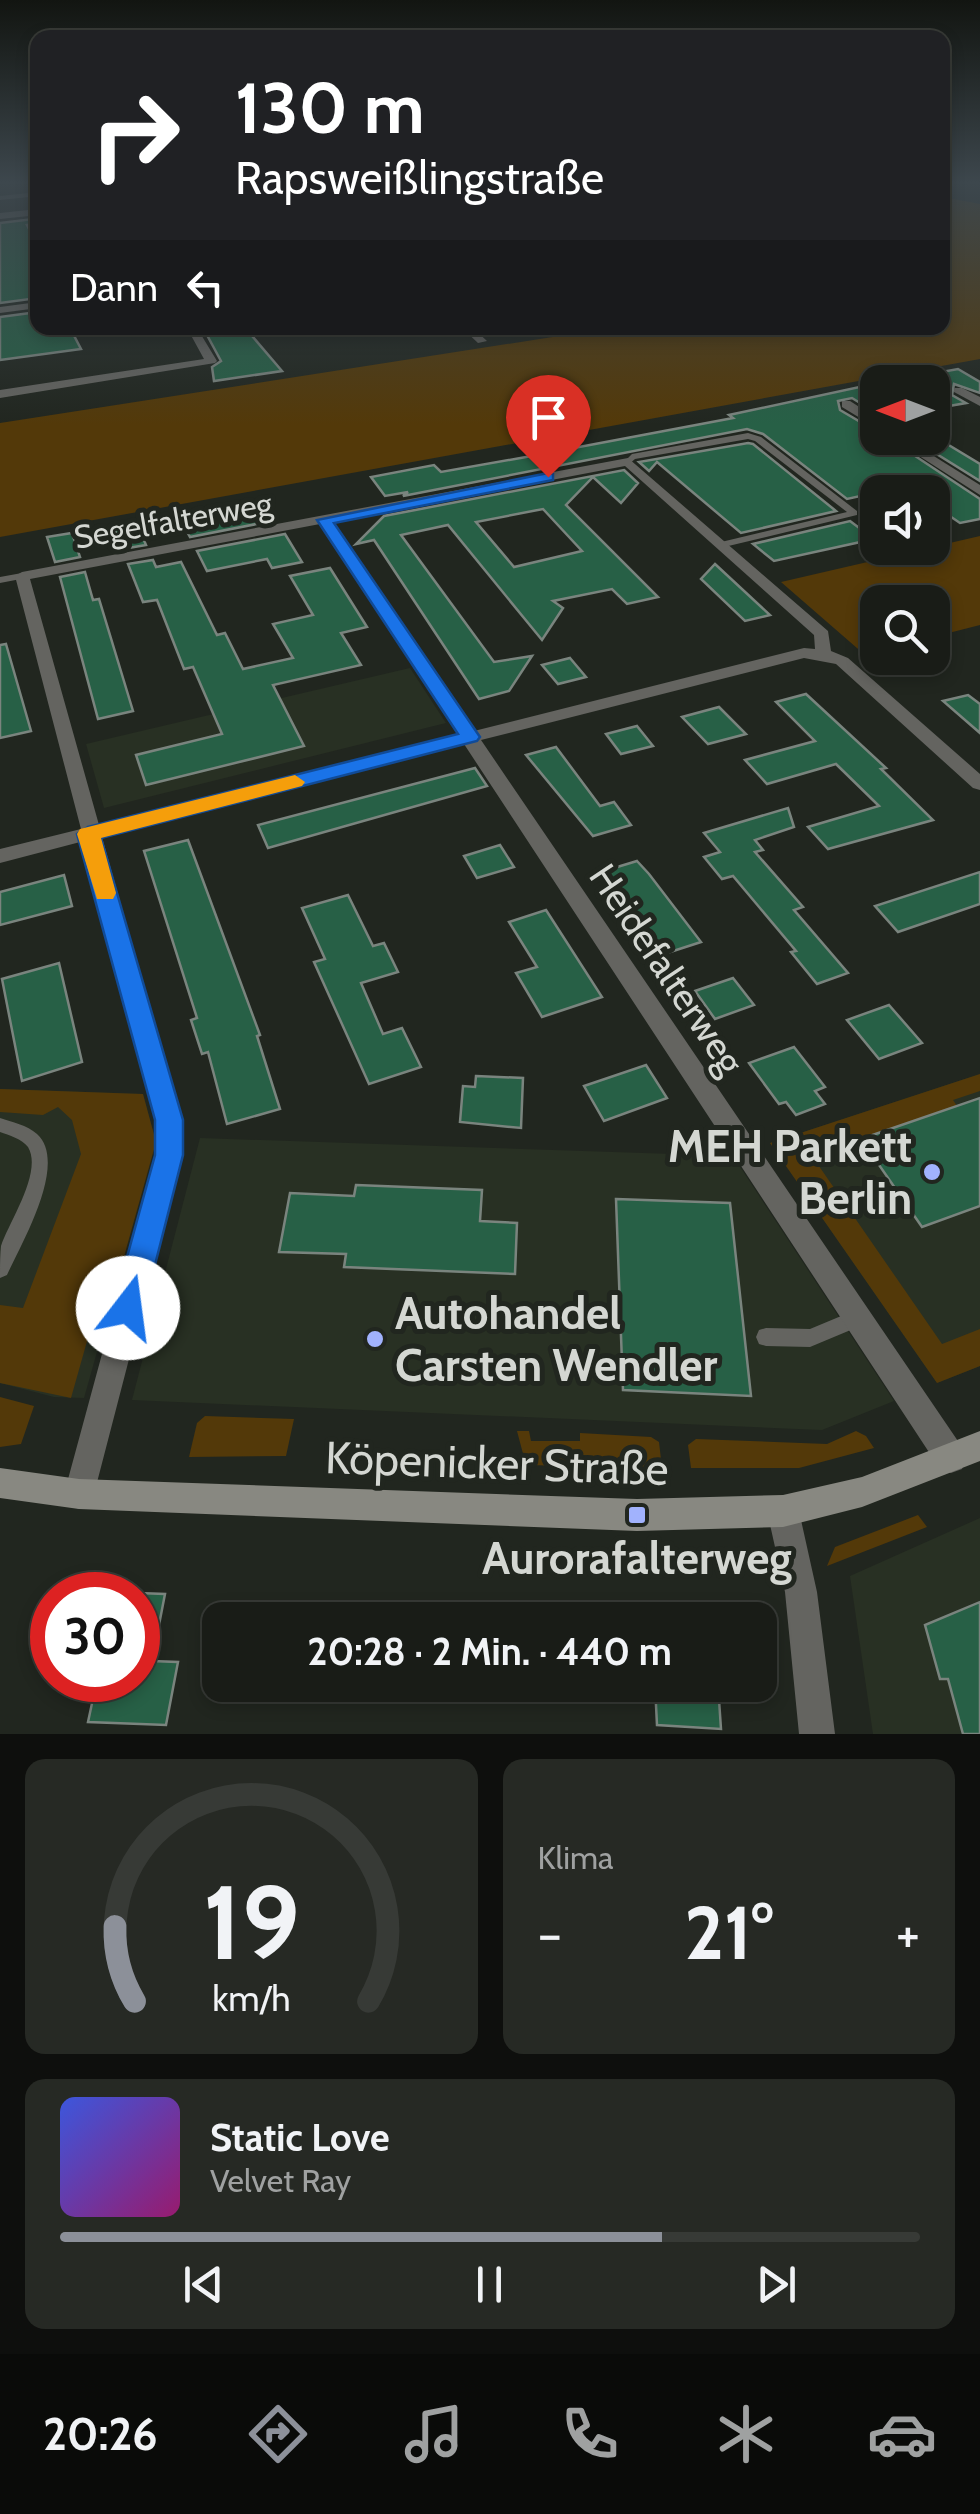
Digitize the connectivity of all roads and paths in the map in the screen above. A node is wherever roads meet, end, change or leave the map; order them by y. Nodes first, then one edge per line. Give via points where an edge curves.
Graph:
1 (30, 306) edge
2 (0, 310) edge
3 (196, 335) edge
4 (475, 335) edge
5 (482, 341) dead end
6 (958, 390) dead end
7 (0, 394) edge
8 (980, 402) edge
9 (846, 404) dead end
10 (860, 413) edge
11 (924, 455) edge
12 (628, 462) junction
13 (980, 491) edge
14 (324, 520) junction
15 (720, 545) junction
16 (22, 576) junction
17 (0, 580) edge
18 (823, 654) junction
19 (470, 737) junction
20 (980, 784) edge
21 (88, 834) junction
22 (0, 856) edge
23 (0, 1125) edge
24 (0, 1269) edge
25 (858, 1318) junction
26 (766, 1337) dead end
27 (966, 1452) edge
28 (0, 1483) edge
29 (79, 1494) junction
30 (783, 1511) junction
31 (817, 1734) edge

1 - 2 street
3 - 7 street via 212,362
4 - 5 street
6 - 8 street
9 - 10 street
11 - 13 street
12 - 14 street, Segelfalterweg
12 - 15 street
12 - 15 lane via 748,436 854,513
14 - 16 street, Segelfalterweg
14 - 19 street, Heidefalterweg
15 - 18 street via 822,634
16 - 17 lane
16 - 21 street
18 - 19 street
18 - 20 street via 842,662
19 - 21 street
19 - 25 street, Heidefalterweg
21 - 22 street
21 - 29 street via 169,1120 169,1155
23 - 24 lane via 26,1135 38,1150 40,1173
25 - 26 lane via 810,1338
25 - 27 street, Heidefalterweg
27 - 30 main road, Köpenicker Straße via 862,1492
28 - 29 main road, Köpenicker Straße
29 - 30 main road, Köpenicker Straße via 651,1516
30 - 31 street via 801,1592

